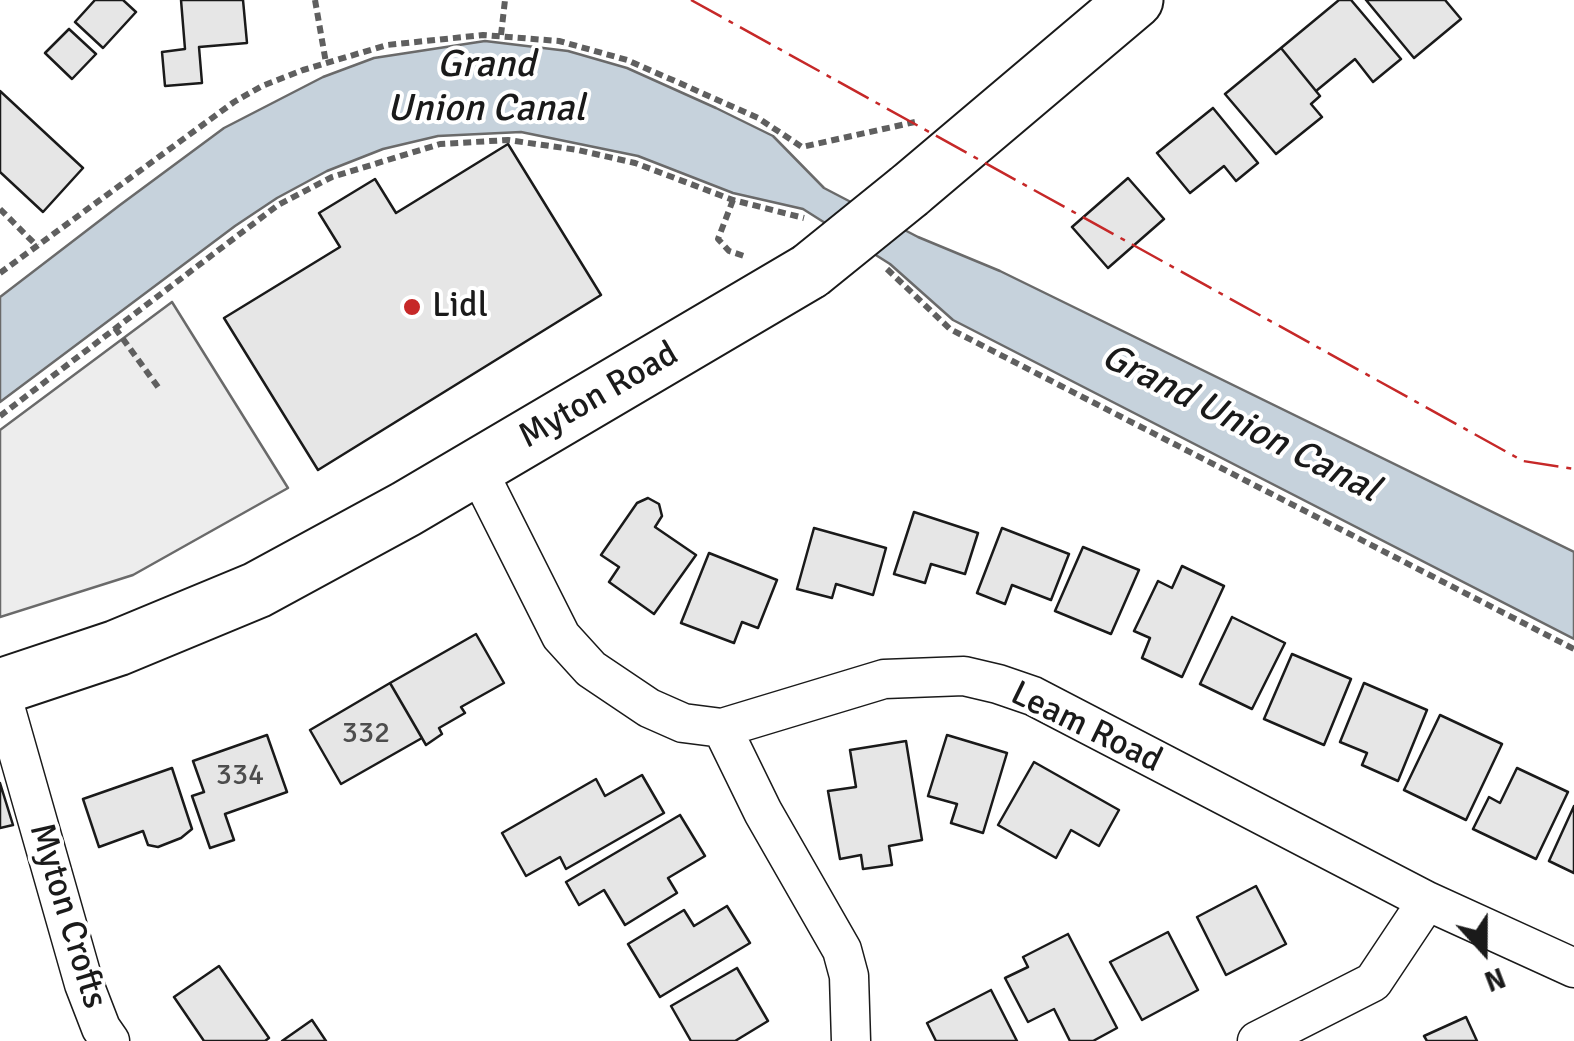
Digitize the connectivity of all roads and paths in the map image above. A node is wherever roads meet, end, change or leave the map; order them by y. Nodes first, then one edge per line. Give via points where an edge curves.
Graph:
1 (315, 0) edge
2 (505, 0) edge
3 (1135, 0) edge
4 (502, 35) junction
5 (326, 64) junction
6 (924, 120) dead end
7 (732, 200) junction
8 (0, 209) edge
9 (718, 239) dead end
10 (37, 246) junction
11 (810, 246) junction
12 (886, 268) dead end
13 (0, 273) edge
14 (115, 328) junction
15 (158, 386) dead end
16 (0, 416) edge
17 (476, 467) junction
18 (1574, 649) edge
19 (0, 688) edge
20 (722, 728) junction
21 (1427, 901) junction
22 (1574, 968) edge
23 (104, 1037) edge
24 (851, 1041) edge
25 (1257, 1041) edge

1 - 5 path
2 - 4 path
3 - 11 main road, Myton Road, bridge via 909,191
4 - 5 path via 388,45
4 - 6 path via 559,41 627,60 758,118 802,147
5 - 10 path via 234,102
7 - 9 path
7 - 11 path via 799,214
7 - 14 path via 635,163 578,150 508,140 440,144 332,177 278,205
8 - 10 path
10 - 13 path
11 - 17 main road, Myton Road
12 - 18 path via 950,329
14 - 15 path
14 - 16 path
17 - 19 main road, Myton Road via 257,590
17 - 20 street, Leam Road via 560,636 575,653 649,708 683,723
19 - 23 street, Myton Crofts
20 - 21 street, Leam Road via 884,679 964,676 998,684 1033,696
20 - 24 street via 842,950
21 - 22 street, Leam Road
21 - 25 street via 1373,982

